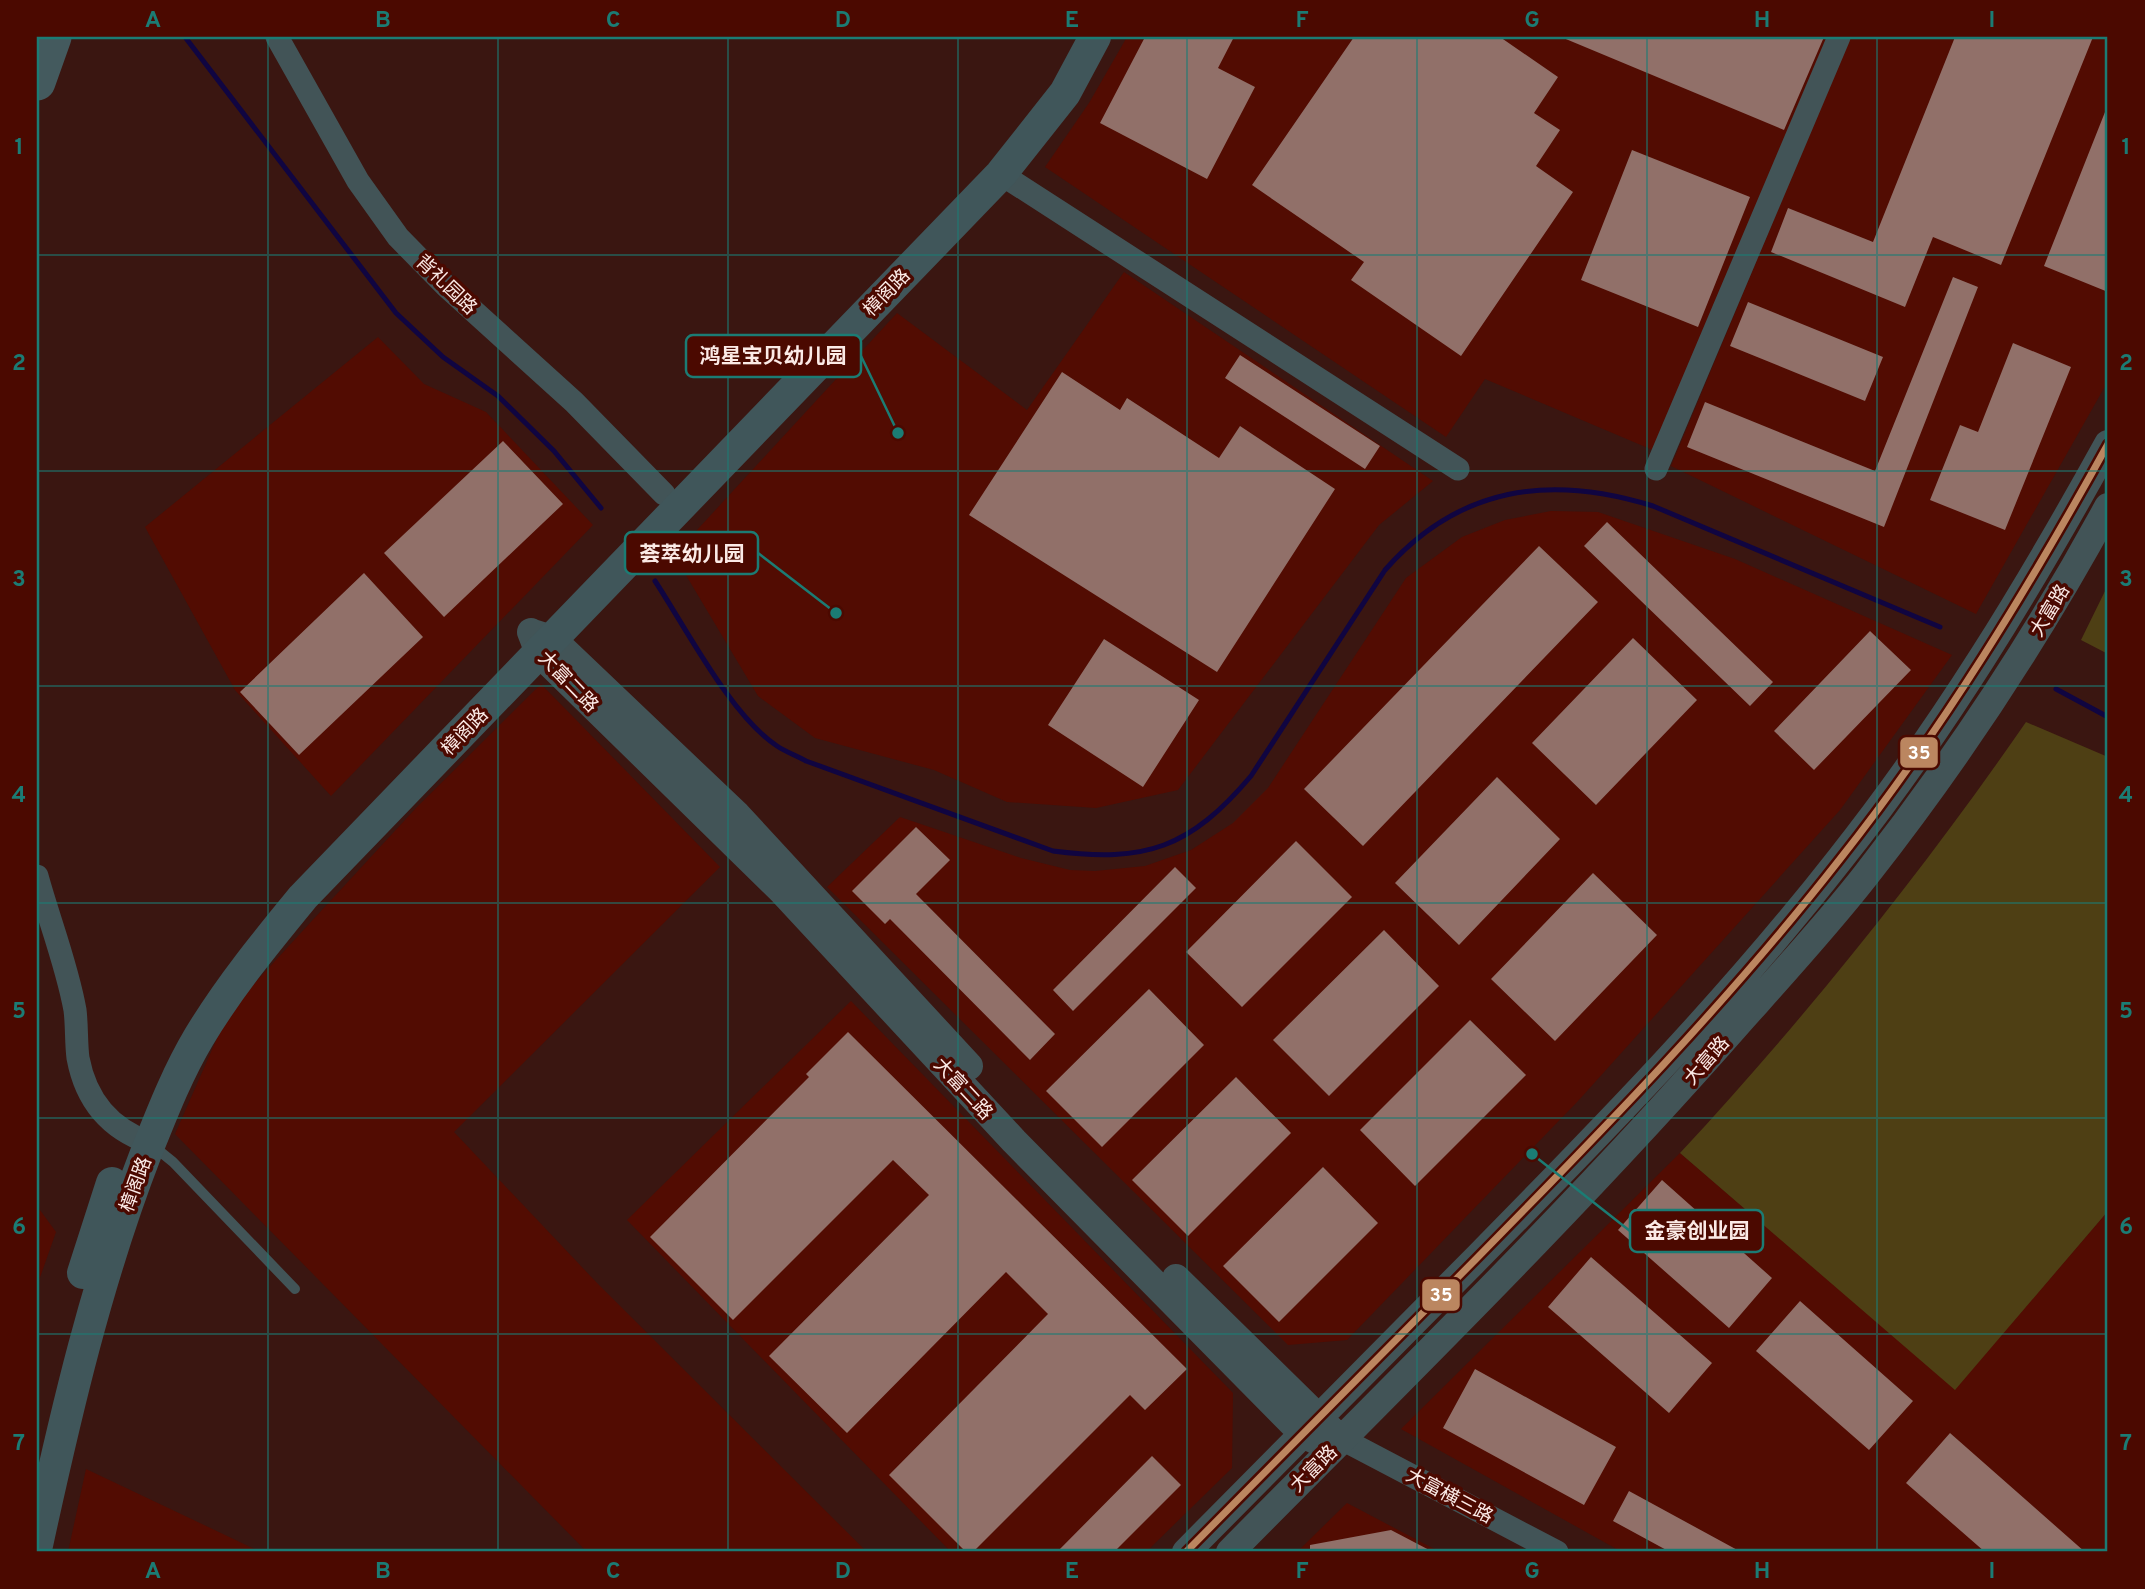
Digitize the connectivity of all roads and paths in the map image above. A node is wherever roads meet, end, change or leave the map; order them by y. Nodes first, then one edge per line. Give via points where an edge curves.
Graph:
1 (53, 37) edge
2 (277, 37) edge
3 (1072, 37) edge
4 (1095, 37) edge
5 (1839, 37) edge
6 (37, 82) edge
7 (1001, 174) junction
8 (2108, 444) edge
9 (1458, 469) dead end
10 (1656, 469) dead end
11 (663, 494) junction
12 (2108, 507) edge
13 (540, 641) junction
14 (37, 876) edge
15 (140, 1140) junction
16 (295, 1289) dead end
17 (1310, 1427) junction
18 (1337, 1444) junction
19 (37, 1451) edge
20 (37, 1545) edge
21 (1186, 1552) edge
22 (1230, 1552) edge
23 (1527, 1552) edge
24 (1557, 1552) edge

1 - 6 highway
2 - 11 street, 背礼园路 via 358,181 398,237 574,402
3 - 11 main road, 樟阁路 via 1033,102 987,159
4 - 7 main road, 樟阁路 via 1065,93
5 - 10 street
7 - 9 street
7 - 13 main road, 樟阁路
8 - 17 street, 大富路 via 1987,654 1832,869 1670,1060
11 - 13 main road, 樟阁路
12 - 18 street, 大富路 via 2012,670 1865,877 1586,1192
13 - 15 main road, 樟阁路 via 261,948 198,1038
13 - 17 street, 大富二路 via 781,890 1005,1132
14 - 15 street via 75,1010 78,1059 86,1086 99,1111
15 - 16 lane via 173,1162
15 - 19 main road, 樟阁路 via 81,1278
15 - 20 main road, 樟阁路
17 - 18 street, 大富二路
17 - 21 street, 大富路
18 - 22 street, 大富路
18 - 23 street, 大富横三路
18 - 24 street, 大富横三路

